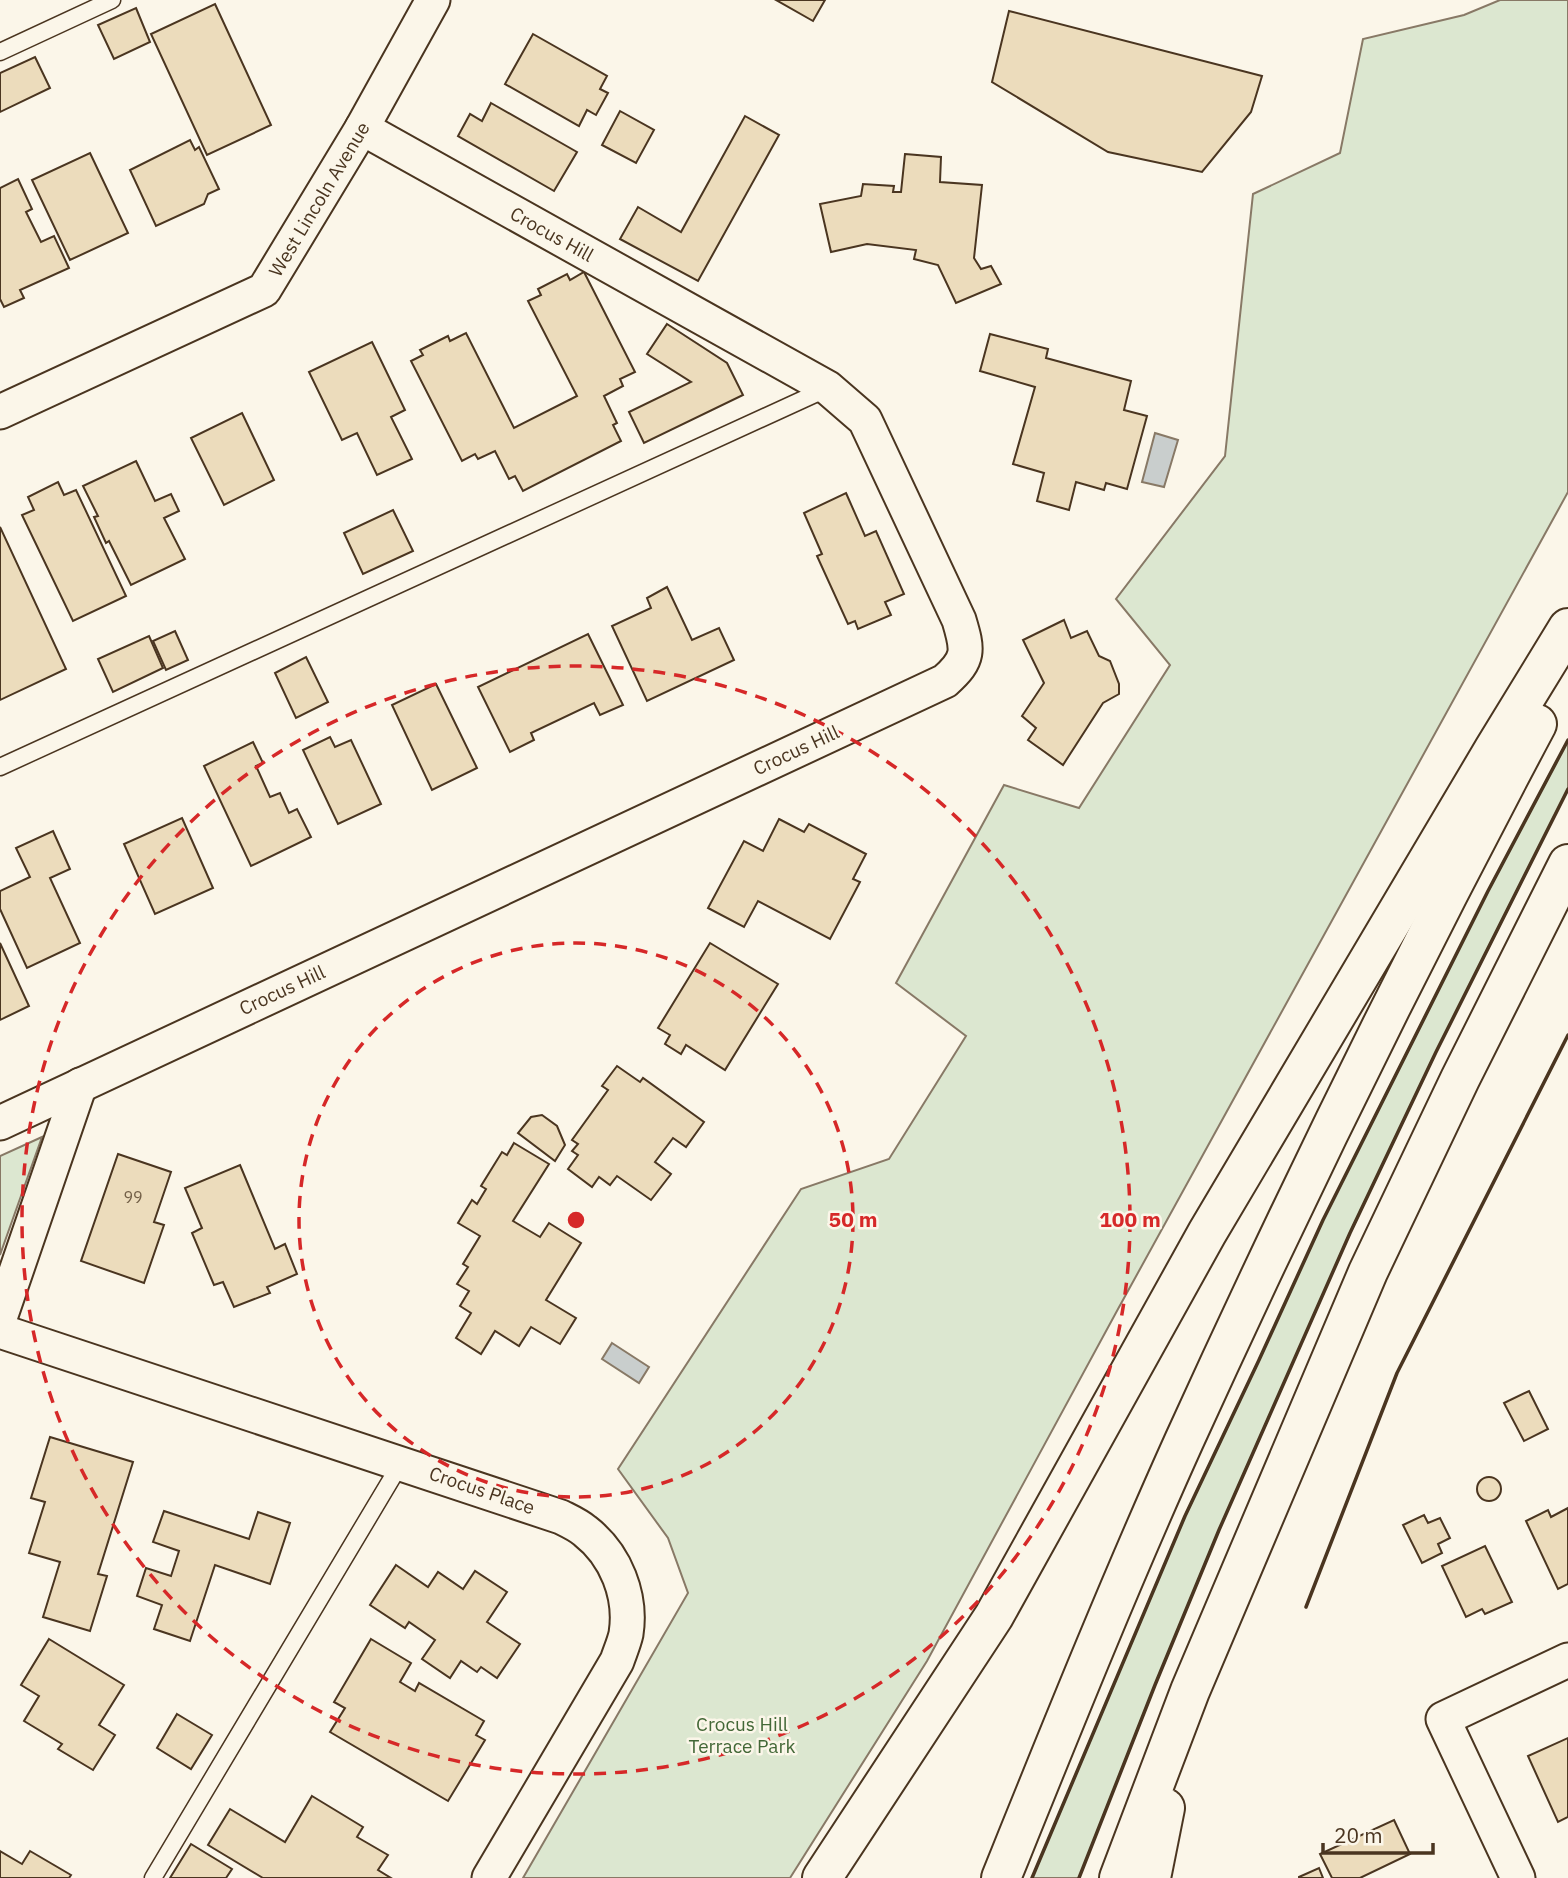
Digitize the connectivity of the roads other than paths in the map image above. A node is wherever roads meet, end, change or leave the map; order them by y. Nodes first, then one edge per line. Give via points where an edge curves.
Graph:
1 (112, 0) edge
2 (433, 0) edge
3 (0, 52) edge
4 (362, 128) junction
5 (828, 388) junction
6 (0, 412) edge
7 (1568, 628) edge
8 (1568, 667) edge
9 (0, 767) edge
10 (1568, 864) edge
11 (79, 1085) junction
12 (0, 1123) edge
13 (0, 1318) edge
14 (0, 1331) edge
15 (401, 1463) junction
16 (1568, 1660) edge
17 (1190, 1690) junction
18 (153, 1878) edge
19 (489, 1878) edge
20 (822, 1878) edge
21 (1001, 1878) edge
22 (1119, 1878) edge
23 (1151, 1878) edge
24 (1518, 1878) edge

1 - 3 lane
2 - 4 street, West Lincoln Avenue
4 - 5 street, Crocus Hill
4 - 6 street, West Lincoln Avenue via 264,290
5 - 9 lane
5 - 11 street, Crocus Hill via 865,420 959,620 966,653 958,669 945,681
7 - 20 highway via 1208,1233 994,1616
8 - 21 highway via 1465,859 1278,1237 1182,1444
10 - 17 highway via 1368,1272
11 - 12 street, Crocus Hill
11 - 13 street
14 - 15 street, Crocus Place
15 - 18 lane
15 - 19 street, Crocus Place via 582,1528 610,1558 622,1582 626,1635 617,1661
16 - 24 street via 1443,1719
17 - 22 highway
17 - 23 highway

